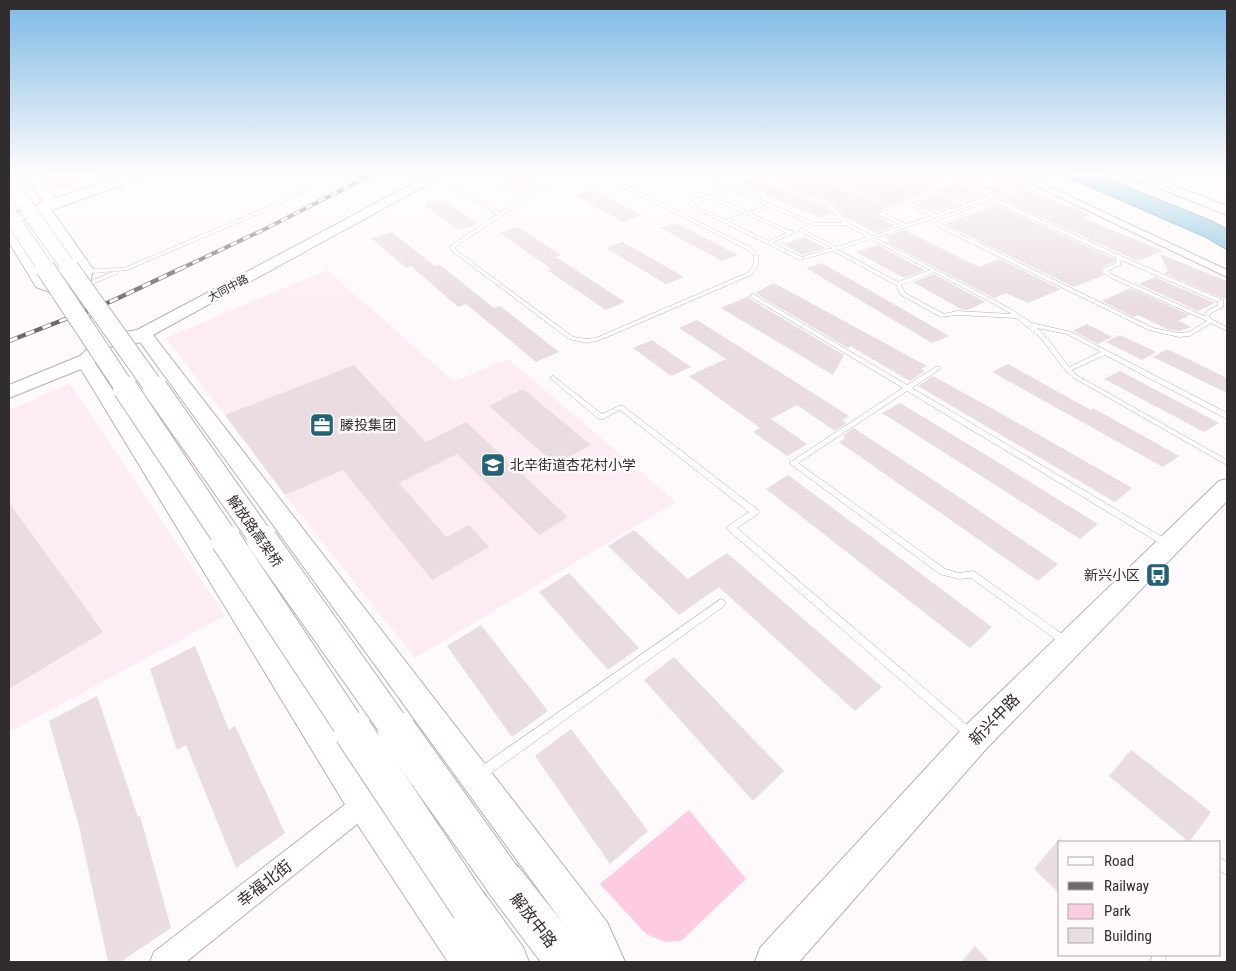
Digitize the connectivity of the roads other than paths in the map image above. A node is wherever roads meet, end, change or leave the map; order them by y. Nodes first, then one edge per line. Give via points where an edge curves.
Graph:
1 (12, 218) edge
2 (34, 218) edge
3 (54, 218) edge
4 (244, 218) edge
5 (349, 218) edge
6 (355, 218) edge
7 (495, 218) edge
8 (689, 218) edge
9 (718, 218) edge
10 (735, 218) edge
11 (759, 218) edge
12 (801, 218) edge
13 (841, 218) edge
14 (889, 218) edge
15 (929, 218) edge
16 (951, 218) edge
17 (1035, 218) edge
18 (1109, 218) edge
19 (726, 222) junction
20 (814, 224) junction
21 (846, 224) junction
22 (906, 226) junction
23 (800, 230) junction
24 (9, 231) edge
25 (791, 233) junction
26 (873, 238) junction
27 (768, 243) junction
28 (836, 249) junction
29 (1119, 257) junction
30 (84, 268) junction
31 (125, 269) junction
32 (935, 270) junction
33 (1227, 274) edge
34 (898, 284) junction
35 (80, 292) junction
36 (753, 296) dead end
37 (1018, 316) junction
38 (1211, 321) junction
39 (1031, 325) junction
40 (1227, 329) edge
41 (101, 331) junction
42 (143, 334) junction
43 (1106, 352) junction
44 (85, 361) junction
45 (938, 368) dead end
46 (1068, 370) junction
47 (553, 378) dead end
48 (9, 380) edge
49 (907, 388) junction
50 (9, 392) edge
51 (1227, 416) edge
52 (1227, 463) edge
53 (1227, 487) edge
54 (1168, 544) junction
55 (722, 604) dead end
56 (1069, 643) junction
57 (975, 738) junction
58 (476, 777) junction
59 (364, 804) junction
60 (502, 878) joint
61 (164, 962) edge
62 (470, 962) edge
63 (508, 962) edge
64 (567, 962) edge
65 (606, 962) edge
66 (774, 962) edge

1 - 63 main road, 解放路高架桥, bridge
2 - 60 main road, 解放路高架桥, bridge
3 - 30 street
4 - 31 lane
5 - 41 street, 大同中路 via 136,327
6 - 42 street, 大同中路
7 - 8 lane via 460,240 452,247 454,251 571,338 579,340 598,339 749,274 755,268 756,255 748,248
9 - 19 lane
10 - 19 lane
11 - 25 lane
12 - 20 lane
13 - 21 lane
14 - 22 lane
15 - 22 lane
16 - 38 lane via 938,223 1151,329 1190,334
17 - 29 lane
18 - 33 street
19 - 27 lane
20 - 21 lane
20 - 23 lane
21 - 26 lane
22 - 26 lane
23 - 25 lane
23 - 28 lane
24 - 35 street via 42,284 79,298
25 - 27 lane
26 - 28 lane
26 - 32 lane
27 - 28 lane via 802,259
28 - 34 lane
29 - 38 lane via 1118,264 1106,269 1109,275
29 - 38 lane via 1221,301 1221,306 1206,316
30 - 31 lane via 93,271
30 - 35 street
31 - 35 lane via 96,281
32 - 34 lane
32 - 37 lane
34 - 37 lane via 903,294 943,316 957,313
36 - 49 lane
37 - 39 lane
38 - 40 lane
39 - 43 lane via 1069,333
39 - 46 lane
41 - 42 street
41 - 44 street
41 - 48 street, 大同中路
42 - 44 street, 大同中路
42 - 58 street
43 - 46 lane
43 - 51 lane
44 - 50 street, 大同中路
44 - 59 street
45 - 49 lane
46 - 52 lane
47 - 57 lane via 601,417 621,407 755,512 731,528
49 - 54 lane
49 - 56 lane via 793,462 943,572 959,576 972,574
53 - 54 street, 新兴中路
54 - 56 street, 新兴中路
55 - 58 lane
56 - 57 street, 新兴中路
57 - 66 street, 新兴中路
58 - 65 street via 594,935
59 - 61 street, 幸福北街
59 - 62 street
60 - 64 main road, 解放中路

